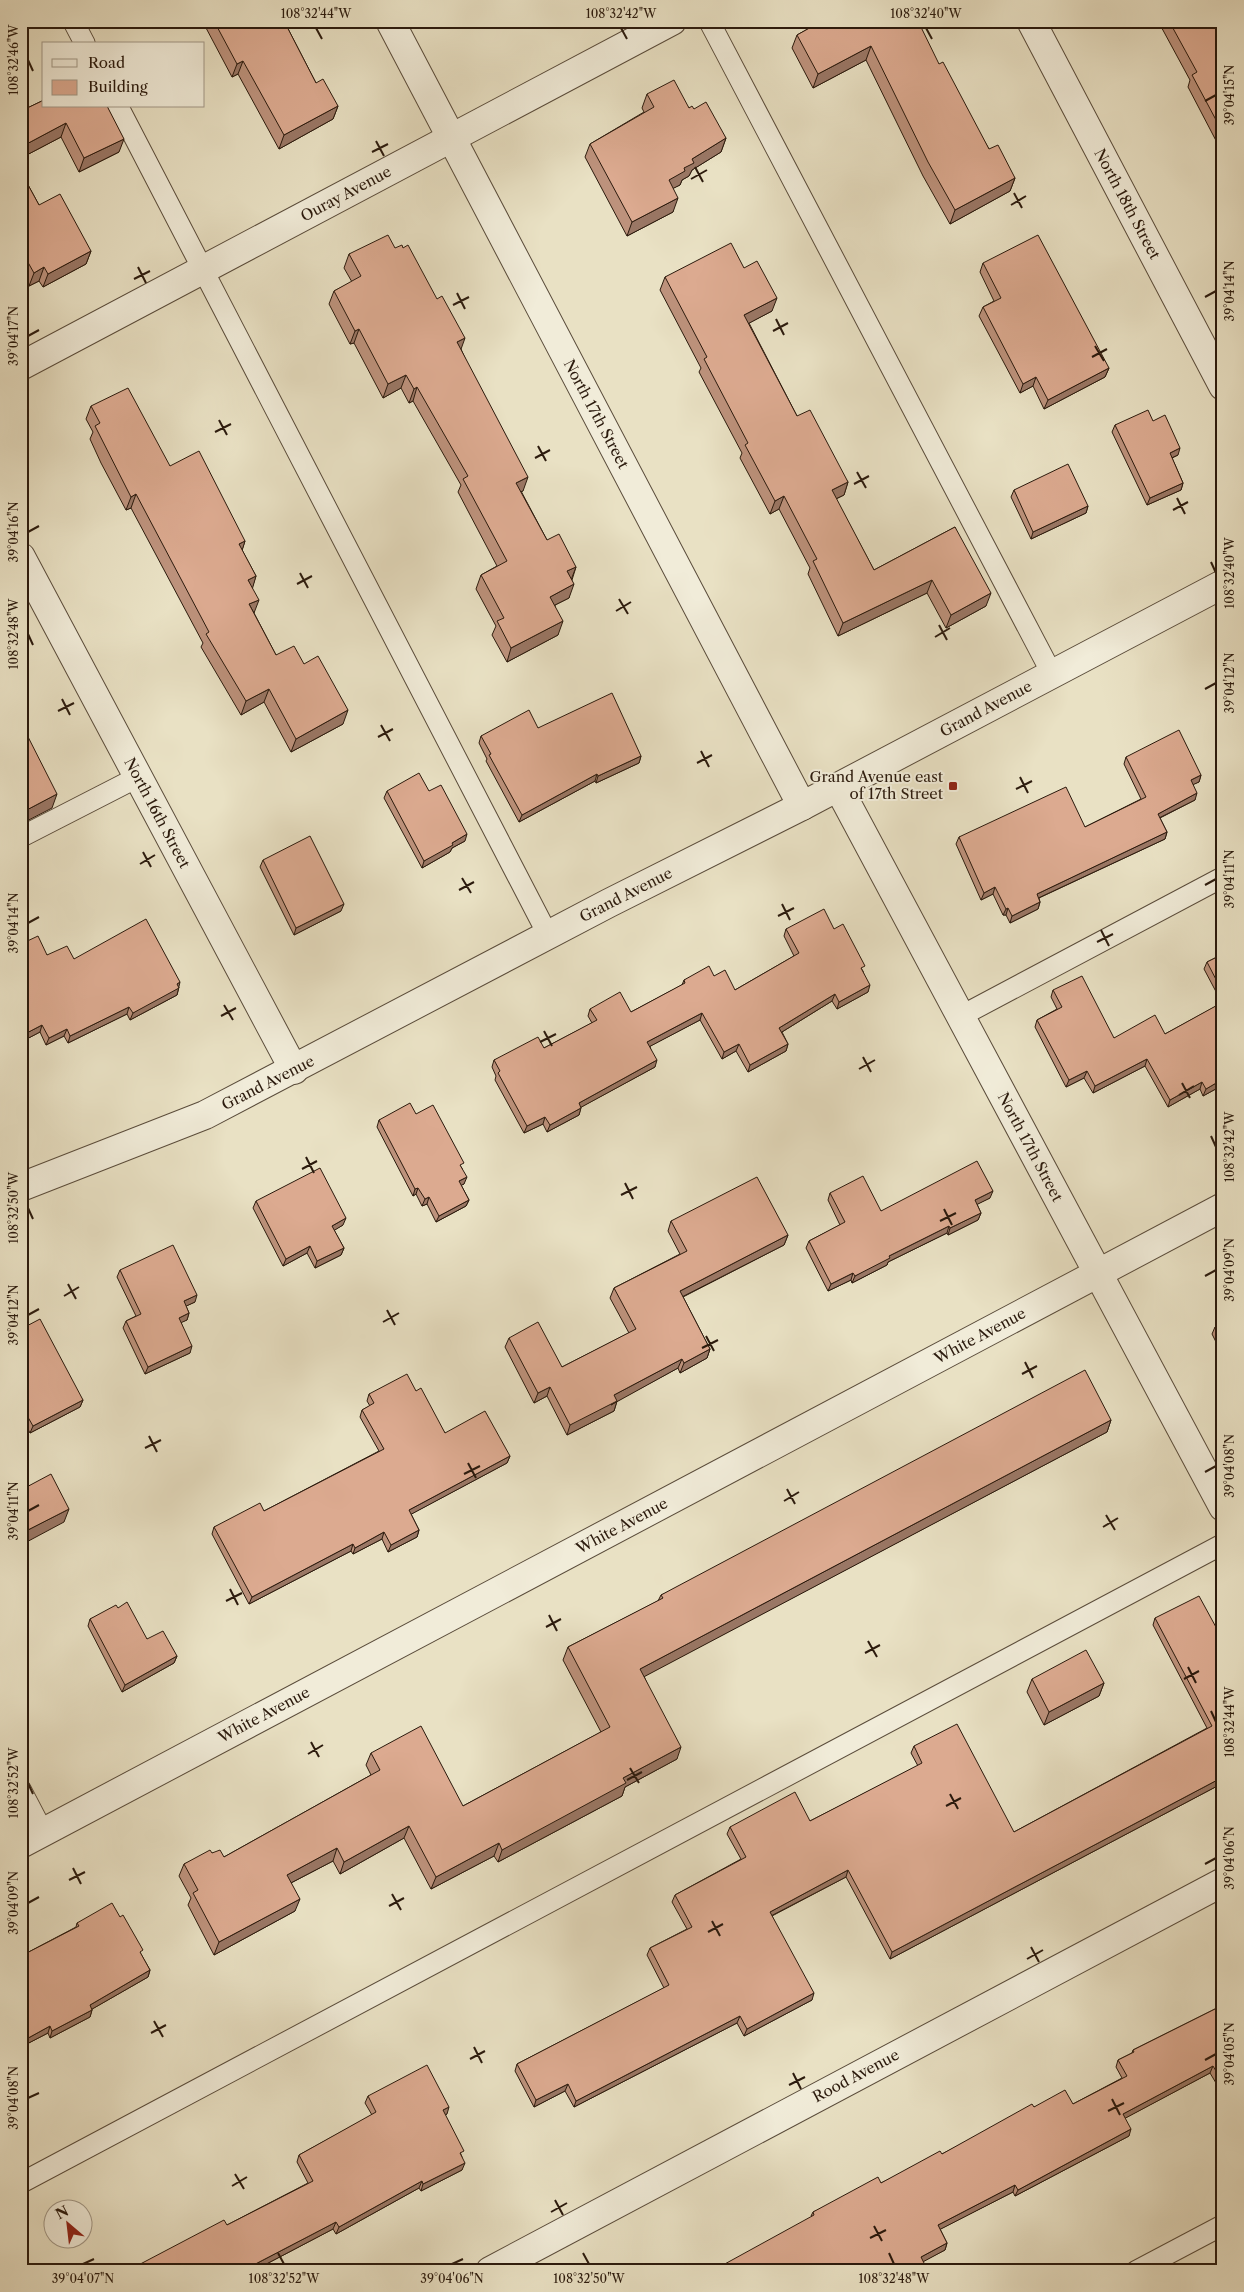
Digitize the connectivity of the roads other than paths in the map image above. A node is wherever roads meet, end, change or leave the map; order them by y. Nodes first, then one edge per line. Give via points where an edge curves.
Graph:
1 (73, 21) edge
2 (390, 21) edge
3 (672, 21) edge
4 (710, 21) edge
5 (1031, 21) edge
6 (84, 42) edge
7 (119, 108) edge
8 (451, 138) junction
9 (203, 270) junction
10 (21, 366) edge
11 (1223, 386) edge
12 (21, 557) edge
13 (1223, 584) edge
14 (1052, 674) junction
15 (138, 777) junction
16 (838, 787) junction
17 (802, 806) junction
18 (21, 837) edge
19 (1223, 877) edge
20 (548, 935) junction
21 (961, 1016) junction
22 (294, 1070) junction
23 (21, 1187) edge
24 (1223, 1207) edge
25 (1098, 1273) junction
26 (1223, 1507) edge
27 (1223, 1544) edge
28 (21, 1790) edge
29 (32, 1838) edge
30 (1223, 1882) edge
31 (21, 2183) edge
32 (1223, 2225) edge
33 (490, 2271) edge
34 (1136, 2271) edge

1 - 6 lane
2 - 8 street, North 17th Street
3 - 8 street, Ouray Avenue
4 - 14 lane
5 - 11 street, North 18th Street
7 - 9 lane
8 - 9 street, Ouray Avenue
8 - 17 street, North 17th Street
9 - 10 street, Ouray Avenue
9 - 20 lane
12 - 15 street, North 16th Street
13 - 14 street, Grand Avenue
14 - 16 street, Grand Avenue
15 - 18 lane
15 - 22 street, North 16th Street
16 - 17 street, Grand Avenue
16 - 21 street, North 17th Street
17 - 20 street, Grand Avenue
19 - 21 lane
20 - 22 street, Grand Avenue
21 - 25 street, North 17th Street
22 - 23 street, Grand Avenue via 205,1115
24 - 25 street, White Avenue
25 - 26 street, North 17th Street
25 - 29 street, White Avenue
27 - 31 lane
28 - 29 lane
30 - 33 street, Rood Avenue
32 - 34 lane

